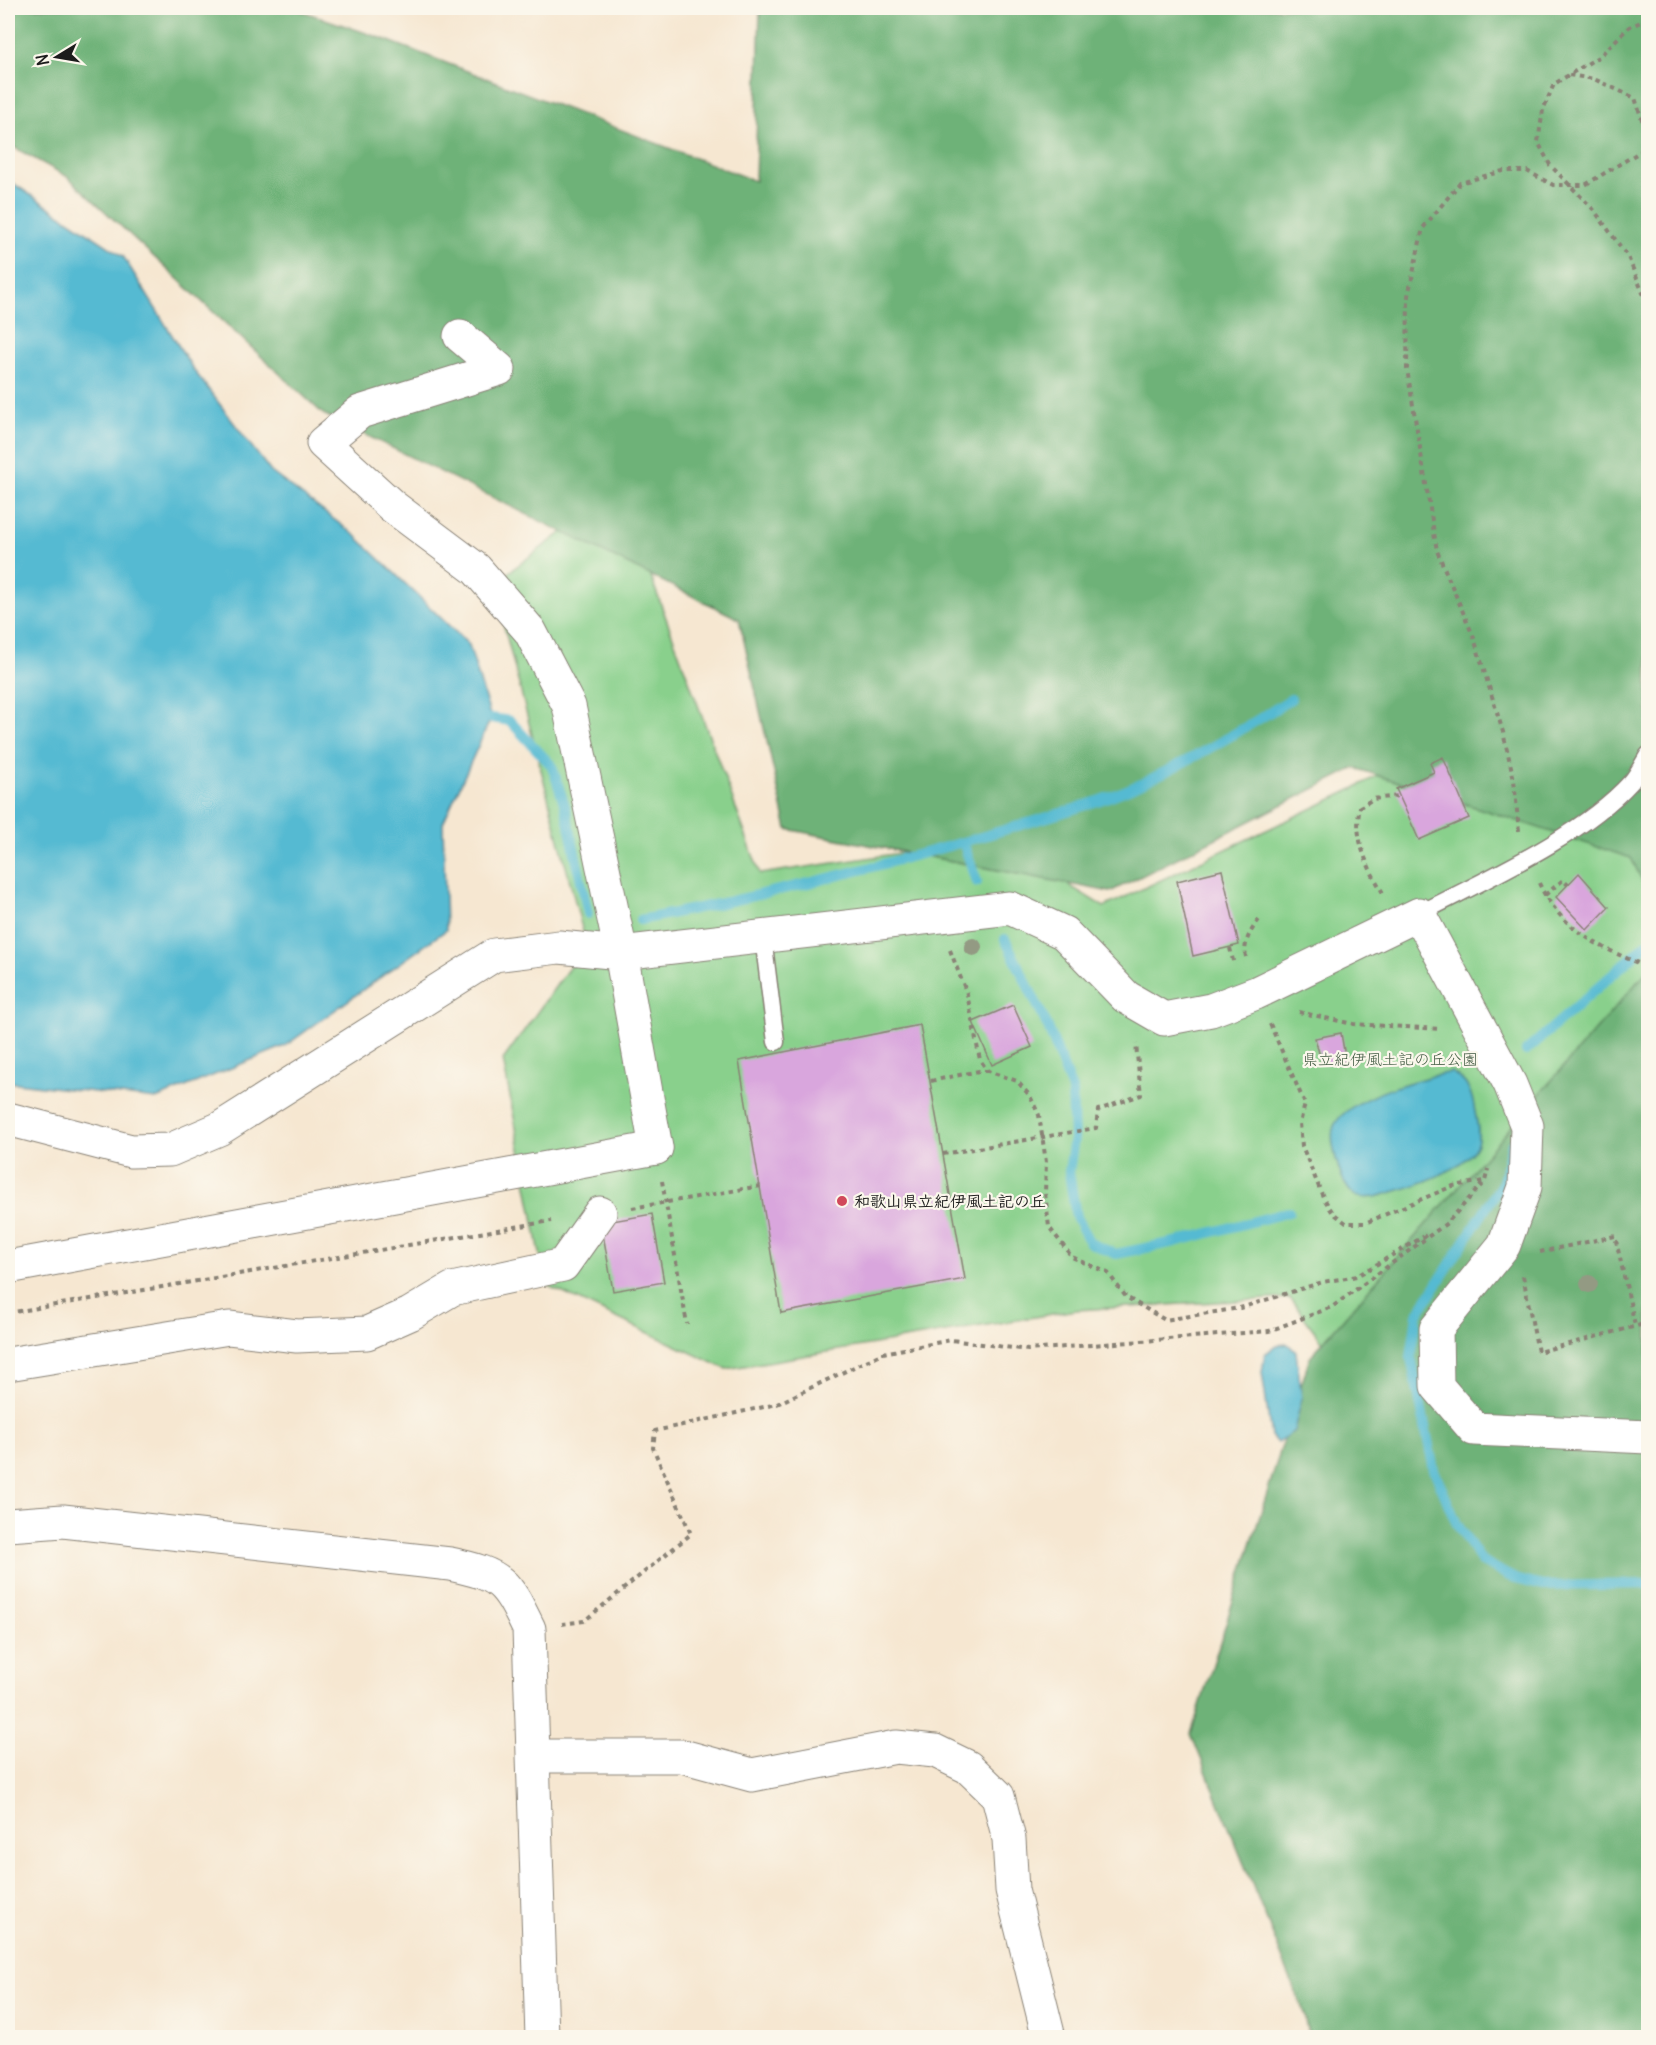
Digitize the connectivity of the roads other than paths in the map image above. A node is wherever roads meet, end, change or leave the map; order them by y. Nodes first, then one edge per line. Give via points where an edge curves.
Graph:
1 (460, 336) dead end
2 (1648, 755) edge
3 (1411, 919) junction
4 (763, 937) junction
5 (621, 953) junction
6 (776, 1042) dead end
7 (8, 1119) edge
8 (600, 1213) road end
9 (8, 1267) edge
10 (8, 1364) edge
11 (1648, 1437) edge
12 (8, 1525) edge
13 (534, 1756) junction
14 (542, 2037) edge
15 (1049, 2037) edge

1 - 5 street via 499,369 360,412 323,443 392,506 476,569 530,631 569,706
2 - 3 lane via 1631,782 1590,817
3 - 4 street via 1258,998 1164,1019 1126,997 1064,933 1010,908
3 - 11 street via 1484,1036 1527,1126 1525,1187 1504,1245 1436,1329 1437,1386 1474,1429
4 - 5 street
4 - 6 lane
5 - 7 street via 559,947 494,955 219,1129 170,1150 131,1151
5 - 9 street via 656,1148
8 - 10 street via 563,1265 452,1289 410,1314 366,1333 297,1336 229,1328
12 - 13 street via 63,1521 486,1571 510,1591 529,1629
13 - 14 street
13 - 15 street via 682,1756 752,1775 896,1747 935,1751 968,1767 998,1796 1008,1839 1012,1890

